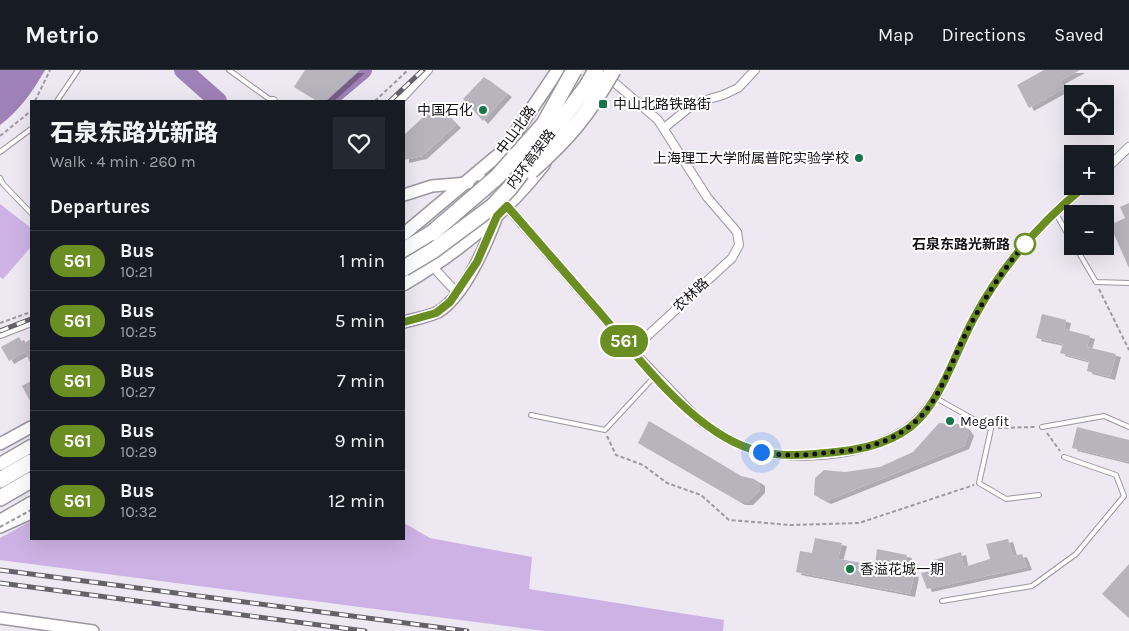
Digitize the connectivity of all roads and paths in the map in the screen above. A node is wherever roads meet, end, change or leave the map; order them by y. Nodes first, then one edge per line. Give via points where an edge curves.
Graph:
1 (50, 70) edge
2 (78, 70) edge
3 (229, 70) edge
4 (408, 70) edge
5 (428, 70) edge
6 (558, 70) edge
7 (574, 70) edge
8 (756, 70) edge
9 (604, 71) edge
10 (35, 100) edge
11 (58, 100) edge
12 (272, 100) edge
13 (376, 100) edge
14 (400, 100) edge
15 (30, 113) edge
16 (664, 128) junction
17 (30, 130) edge
18 (0, 136) edge
19 (1129, 147) edge
20 (0, 152) edge
21 (1114, 161) edge
22 (478, 174) junction
23 (0, 178) edge
24 (468, 183) junction
25 (405, 194) edge
26 (1075, 195) edge
27 (499, 209) junction
28 (30, 212) edge
29 (1055, 212) junction
30 (1064, 228) edge
31 (405, 233) edge
32 (405, 249) edge
33 (1080, 255) edge
34 (405, 267) edge
35 (433, 267) junction
36 (1096, 282) junction
37 (405, 283) edge
38 (1129, 283) edge
39 (457, 293) junction
40 (30, 312) edge
41 (30, 322) edge
42 (405, 322) edge
43 (0, 323) edge
44 (0, 334) edge
45 (632, 350) junction
46 (1129, 350) edge
47 (655, 376) junction
48 (934, 397) junction
49 (531, 415) dead end
50 (1042, 427) junction
51 (1129, 427) edge
52 (30, 428) edge
53 (991, 428) junction
54 (605, 430) junction
55 (0, 444) edge
56 (30, 447) edge
57 (1064, 457) joint
58 (30, 463) edge
59 (0, 464) edge
60 (0, 480) edge
61 (30, 481) edge
62 (979, 483) junction
63 (1039, 495) dead end
64 (0, 498) edge
65 (30, 504) edge
66 (30, 512) edge
67 (30, 512) edge
68 (0, 520) edge
69 (0, 527) edge
70 (942, 601) dead end
71 (0, 618) edge
72 (93, 631) edge

1 - 10 path
2 - 11 lane
3 - 12 lane
4 - 13 path
5 - 14 street
6 - 22 main road, 中山北路 via 503,151
7 - 32 highway, 内环高架路, bridge via 544,124 496,177 432,233
8 - 16 street via 738,88 695,103
9 - 16 street, 农林路
9 - 27 highway, bridge via 592,107
15 - 18 path
16 - 45 street, 农林路 via 708,197 737,232 740,245 732,258
17 - 20 lane
19 - 21 street
22 - 24 main road, 中山北路
22 - 27 street
23 - 28 lane
24 - 25 main road via 432,186
24 - 31 main road, 中山北路
26 - 29 street
27 - 34 highway, bridge
27 - 35 main road
27 - 39 main road via 477,262
27 - 45 street
29 - 30 lane
29 - 48 street via 1023,246 991,290
33 - 36 lane
35 - 37 main road
35 - 39 street
36 - 38 lane
36 - 46 path
39 - 42 main road via 436,313
40 - 43 path
41 - 44 street
45 - 47 street
47 - 48 street via 688,410 720,435 750,449 772,454 806,455 858,449 886,441 918,420
47 - 54 lane
48 - 53 lane
49 - 54 lane
50 - 51 lane via 1104,416
50 - 53 path
50 - 57 path
52 - 55 main road
53 - 62 lane
54 - 62 path via 616,455 643,465 667,483 702,495 729,520 791,525 859,523
56 - 59 main road
57 - 70 lane via 1116,475 1124,496 1076,554 1032,586
58 - 60 highway
61 - 64 highway
62 - 63 lane via 1006,499
65 - 68 main road
66 - 69 main road
67 - 69 path, bridge
71 - 72 main road

